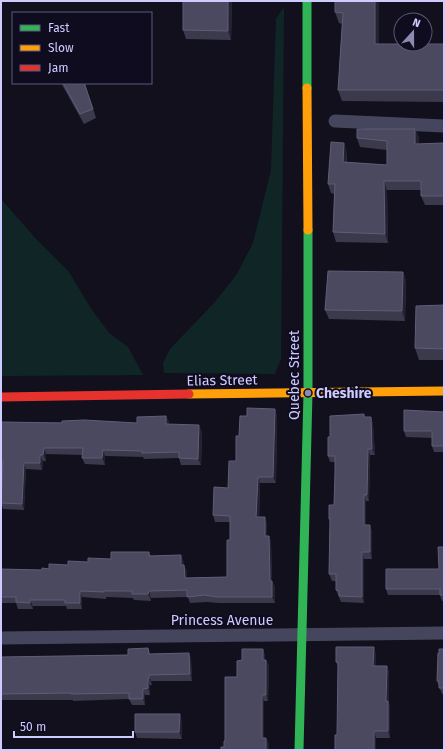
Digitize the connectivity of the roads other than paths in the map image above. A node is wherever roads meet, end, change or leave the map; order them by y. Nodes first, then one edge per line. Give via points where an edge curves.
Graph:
1 (307, 2) edge
2 (335, 121) dead end
3 (444, 126) edge
4 (444, 391) edge
5 (308, 393) junction
6 (1, 397) edge
7 (444, 633) edge
8 (302, 636) junction
9 (1, 638) edge
10 (299, 750) edge

1 - 5 street, Quebec Street
2 - 3 street
4 - 5 street, Elias Street
5 - 6 street, Elias Street
5 - 8 street, Quebec Street
7 - 8 street, Princess Avenue
8 - 9 street, Princess Avenue
8 - 10 street, Quebec Street

